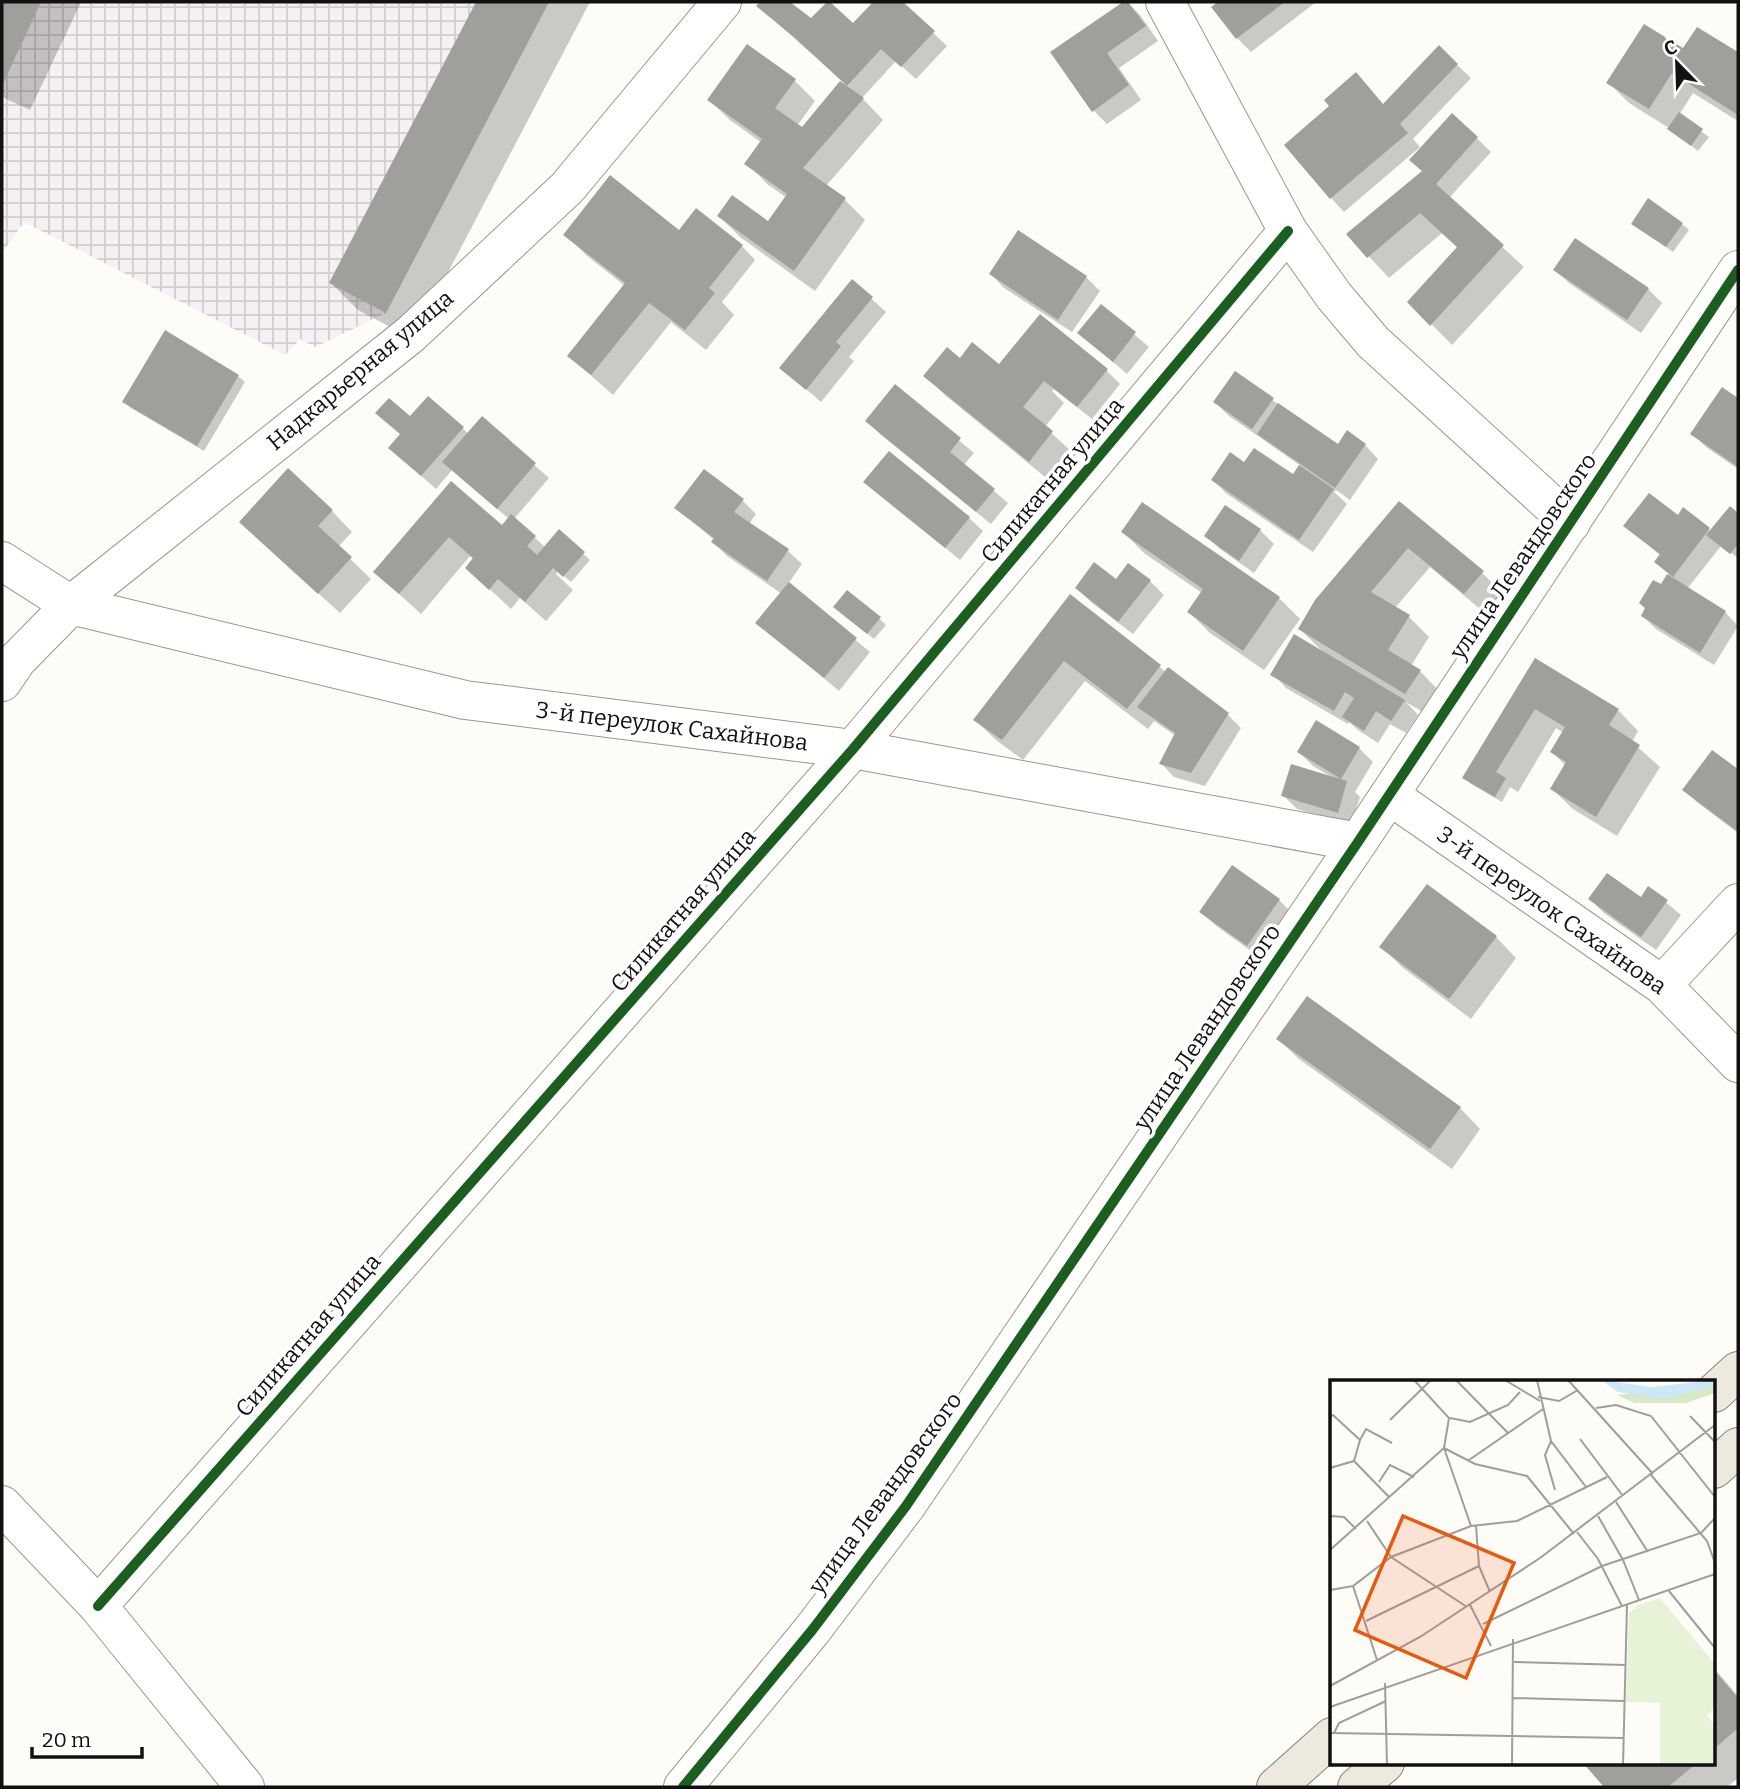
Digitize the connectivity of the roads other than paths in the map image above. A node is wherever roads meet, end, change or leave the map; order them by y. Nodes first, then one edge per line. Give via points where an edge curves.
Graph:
1 (722, 2) edge
2 (1165, 2) edge
3 (1288, 232) junction
4 (1738, 270) edge
5 (1571, 523) junction
6 (2, 561) edge
7 (71, 605) junction
8 (2, 682) edge
9 (853, 749) junction
10 (1389, 795) junction
11 (1358, 842) junction
12 (1738, 903) edge
13 (1662, 985) junction
14 (1738, 1063) edge
15 (1738, 1371) edge
16 (1716, 1391) edge
17 (1738, 1447) edge
18 (1716, 1467) edge
19 (2, 1505) edge
20 (97, 1606) junction
21 (1330, 1739) edge
22 (1384, 1764) edge
23 (245, 1787) edge
24 (683, 1787) edge
25 (1276, 1787) edge
26 (1357, 1787) edge

1 - 7 street, Надкарьерная улица via 567,188 411,334
2 - 3 street
3 - 5 street via 1373,342
3 - 9 street, Силикатная улица
4 - 5 street, улица Левандовского
5 - 10 street, улица Левандовского
6 - 7 street, 3-й переулок Сахайнова
7 - 8 street, Надкарьерная улица
7 - 9 street, 3-й переулок Сахайнова via 465,700
9 - 11 street, 3-й переулок Сахайнова
9 - 20 street, Силикатная улица
10 - 11 street, улица Левандовского
10 - 13 street, 3-й переулок Сахайнова
11 - 24 street, улица Левандовского via 906,1506 813,1629
12 - 13 street
13 - 14 street, 3-й переулок Сахайнова
15 - 16 main road
17 - 18 main road
19 - 20 street
20 - 23 street
21 - 25 main road
22 - 26 main road

